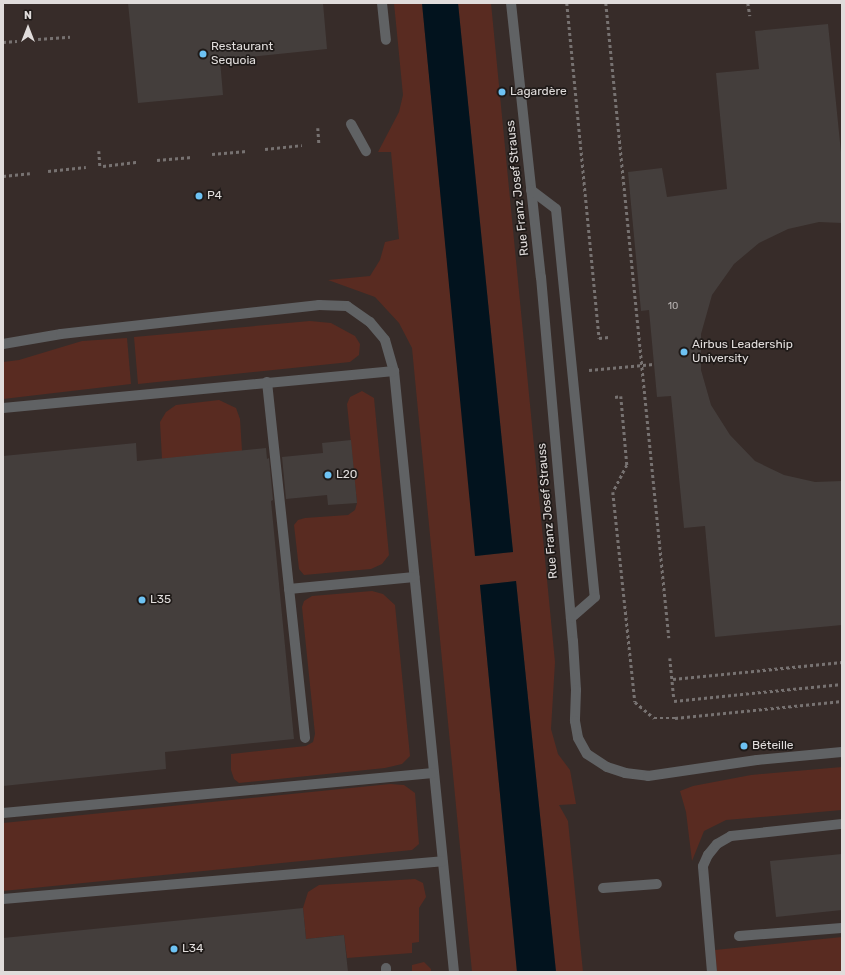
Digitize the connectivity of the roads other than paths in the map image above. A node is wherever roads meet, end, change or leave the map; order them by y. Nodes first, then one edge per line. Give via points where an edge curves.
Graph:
1 (382, 3) edge
2 (511, 3) edge
3 (386, 40) dead end
4 (351, 124) dead end
5 (366, 151) dead end
6 (531, 190) junction
7 (3, 344) edge
8 (394, 371) junction
9 (267, 382) junction
10 (3, 408) edge
11 (414, 577) junction
12 (289, 589) junction
13 (571, 618) junction
14 (305, 738) dead end
15 (842, 752) edge
16 (433, 773) junction
17 (3, 813) edge
18 (842, 824) edge
19 (442, 861) junction
20 (657, 884) dead end
21 (603, 888) dead end
22 (3, 898) edge
23 (842, 928) edge
24 (740, 936) dead end
25 (454, 972) edge
26 (712, 972) edge

1 - 3 street
2 - 6 street, Rue Franz Josef Strauss
4 - 5 street
6 - 13 street, Rue Franz Josef Strauss
6 - 13 street via 556,209 596,597
7 - 8 street via 61,334 319,305 347,306 370,322 385,340
8 - 9 street
8 - 11 street
9 - 10 street
9 - 12 street
11 - 12 street
11 - 16 street
12 - 14 street
13 - 15 street, Rue Franz Josef Strauss via 576,690 574,721 578,738 588,754 607,766 625,773 648,776 757,760
16 - 17 street
16 - 19 street
18 - 26 street via 731,836 717,844 708,854 703,866
19 - 22 street
19 - 25 street
20 - 21 street
23 - 24 street

